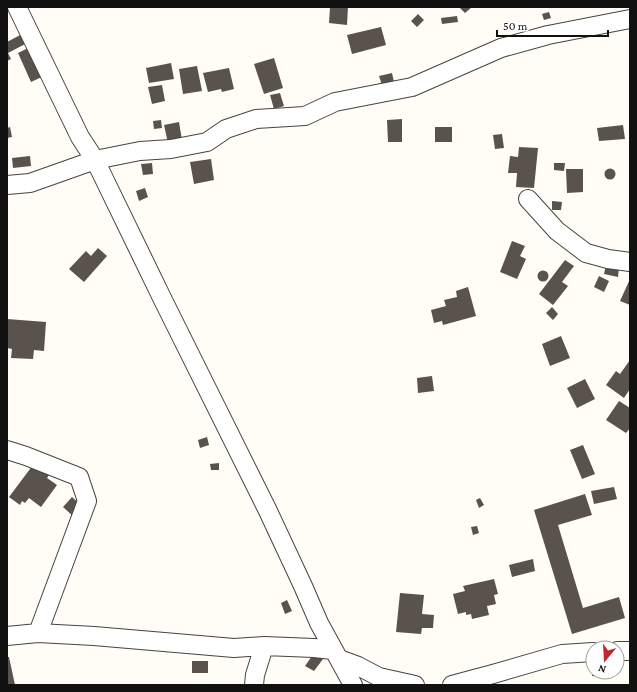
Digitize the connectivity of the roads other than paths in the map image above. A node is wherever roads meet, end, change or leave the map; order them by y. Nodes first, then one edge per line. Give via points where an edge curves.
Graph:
1 (17, 7) edge
2 (630, 19) edge
3 (95, 160) junction
4 (7, 184) edge
5 (528, 199) dead end
6 (630, 262) edge
7 (7, 450) edge
8 (38, 633) junction
9 (7, 636) edge
10 (264, 646) junction
11 (585, 653) edge
12 (336, 655) junction
13 (465, 684) edge
14 (254, 685) edge
15 (353, 685) edge
16 (414, 685) edge

1 - 3 street via 80,137
2 - 3 street via 548,35 501,48 412,87 335,102 305,116 256,119 226,129 207,142
3 - 4 street via 30,183
3 - 12 street
5 - 6 street via 557,231 586,253
7 - 8 street via 79,478 88,501
8 - 9 street
8 - 10 street via 234,648
10 - 12 street via 314,648
10 - 14 street
11 - 13 street via 562,654
12 - 15 street
12 - 16 street via 379,677

